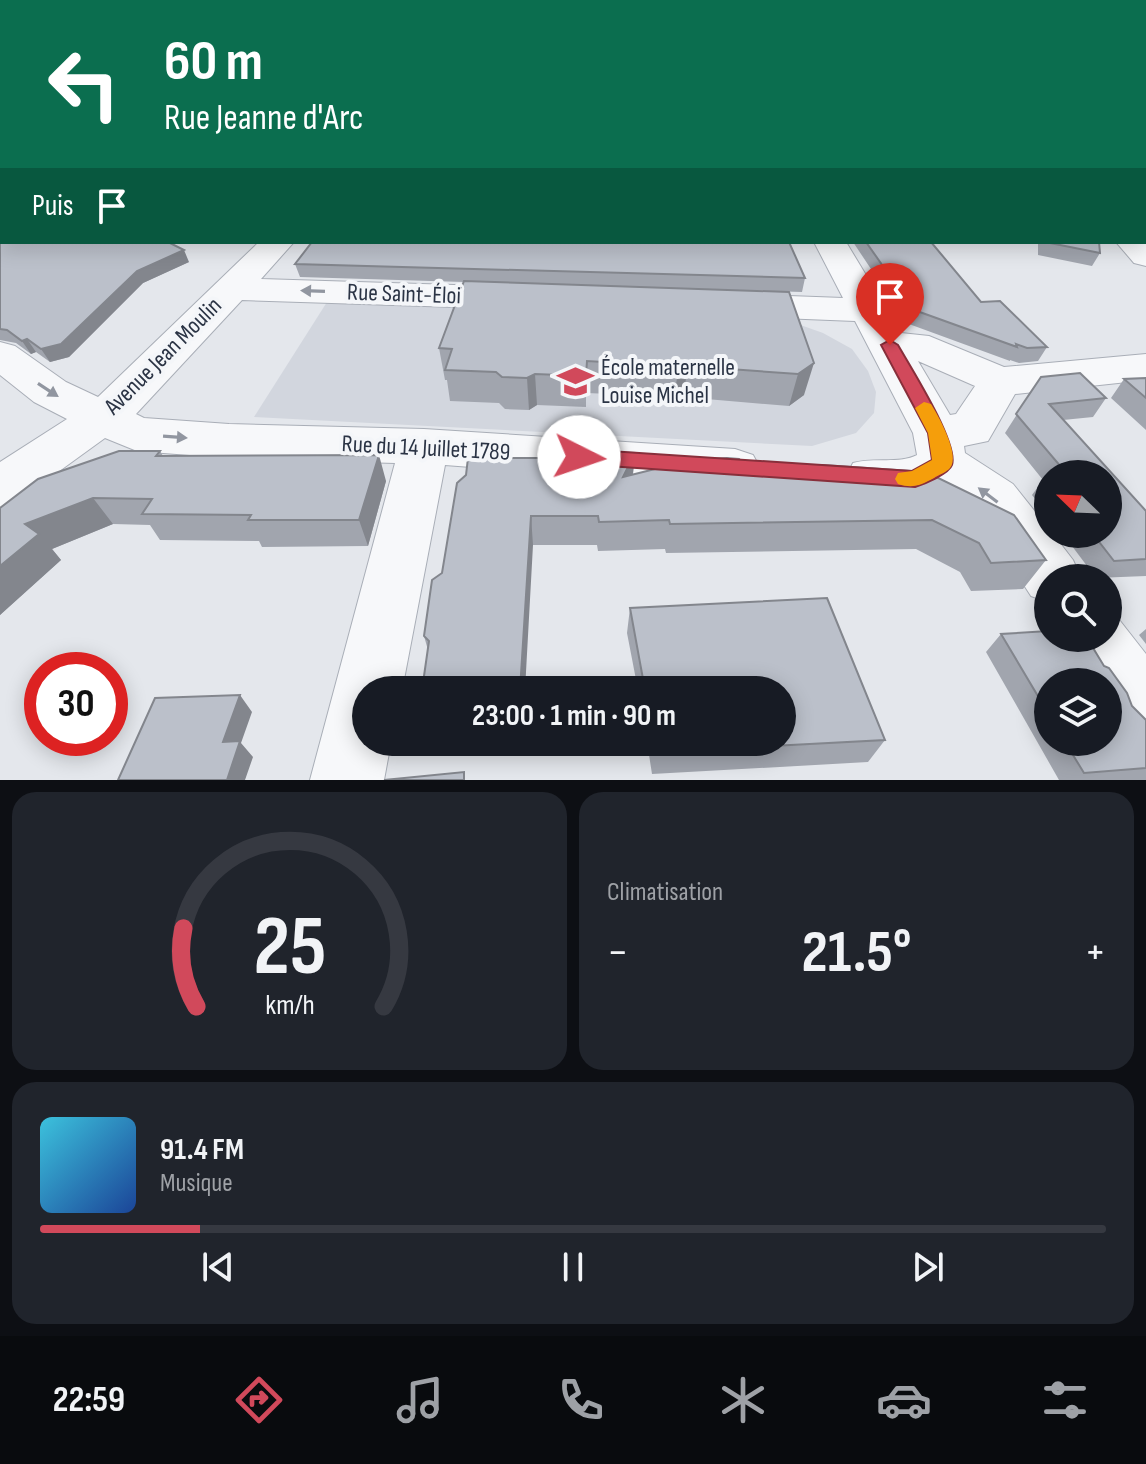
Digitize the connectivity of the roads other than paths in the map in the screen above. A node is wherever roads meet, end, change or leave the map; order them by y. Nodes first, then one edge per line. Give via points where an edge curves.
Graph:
1 (276, 244) edge
2 (831, 244) edge
3 (230, 289) junction
4 (549, 299) edge
5 (692, 303) edge
6 (878, 327) junction
7 (0, 355) edge
8 (1146, 367) edge
9 (1000, 381) junction
10 (101, 419) junction
11 (424, 446) junction
12 (940, 448) junction
13 (0, 487) edge
14 (1042, 564) edge
15 (1105, 652) edge
16 (371, 676) edge
17 (1146, 709) edge
18 (353, 756) edge
19 (347, 780) edge

1 - 3 street, Avenue Jean Moulin
2 - 6 street
4 -> 3 street, Rue Saint-Éloi
3 - 10 street, Avenue Jean Moulin
5 - 6 street
6 - 9 street
6 - 12 street
7 -> 10 street, Rue du 14 Juillet 1789 via 50,392
8 - 9 street
9 - 12 street, Rue du 14 Juillet 1789 via 971,429
10 -> 11 street, Rue du 14 Juillet 1789 via 137,434
10 - 13 street, Avenue Jean Moulin
11 - 12 street, Rue du 14 Juillet 1789 via 915,479
11 - 16 street
14 -> 12 street via 995,498
15 - 17 street
18 - 19 street

